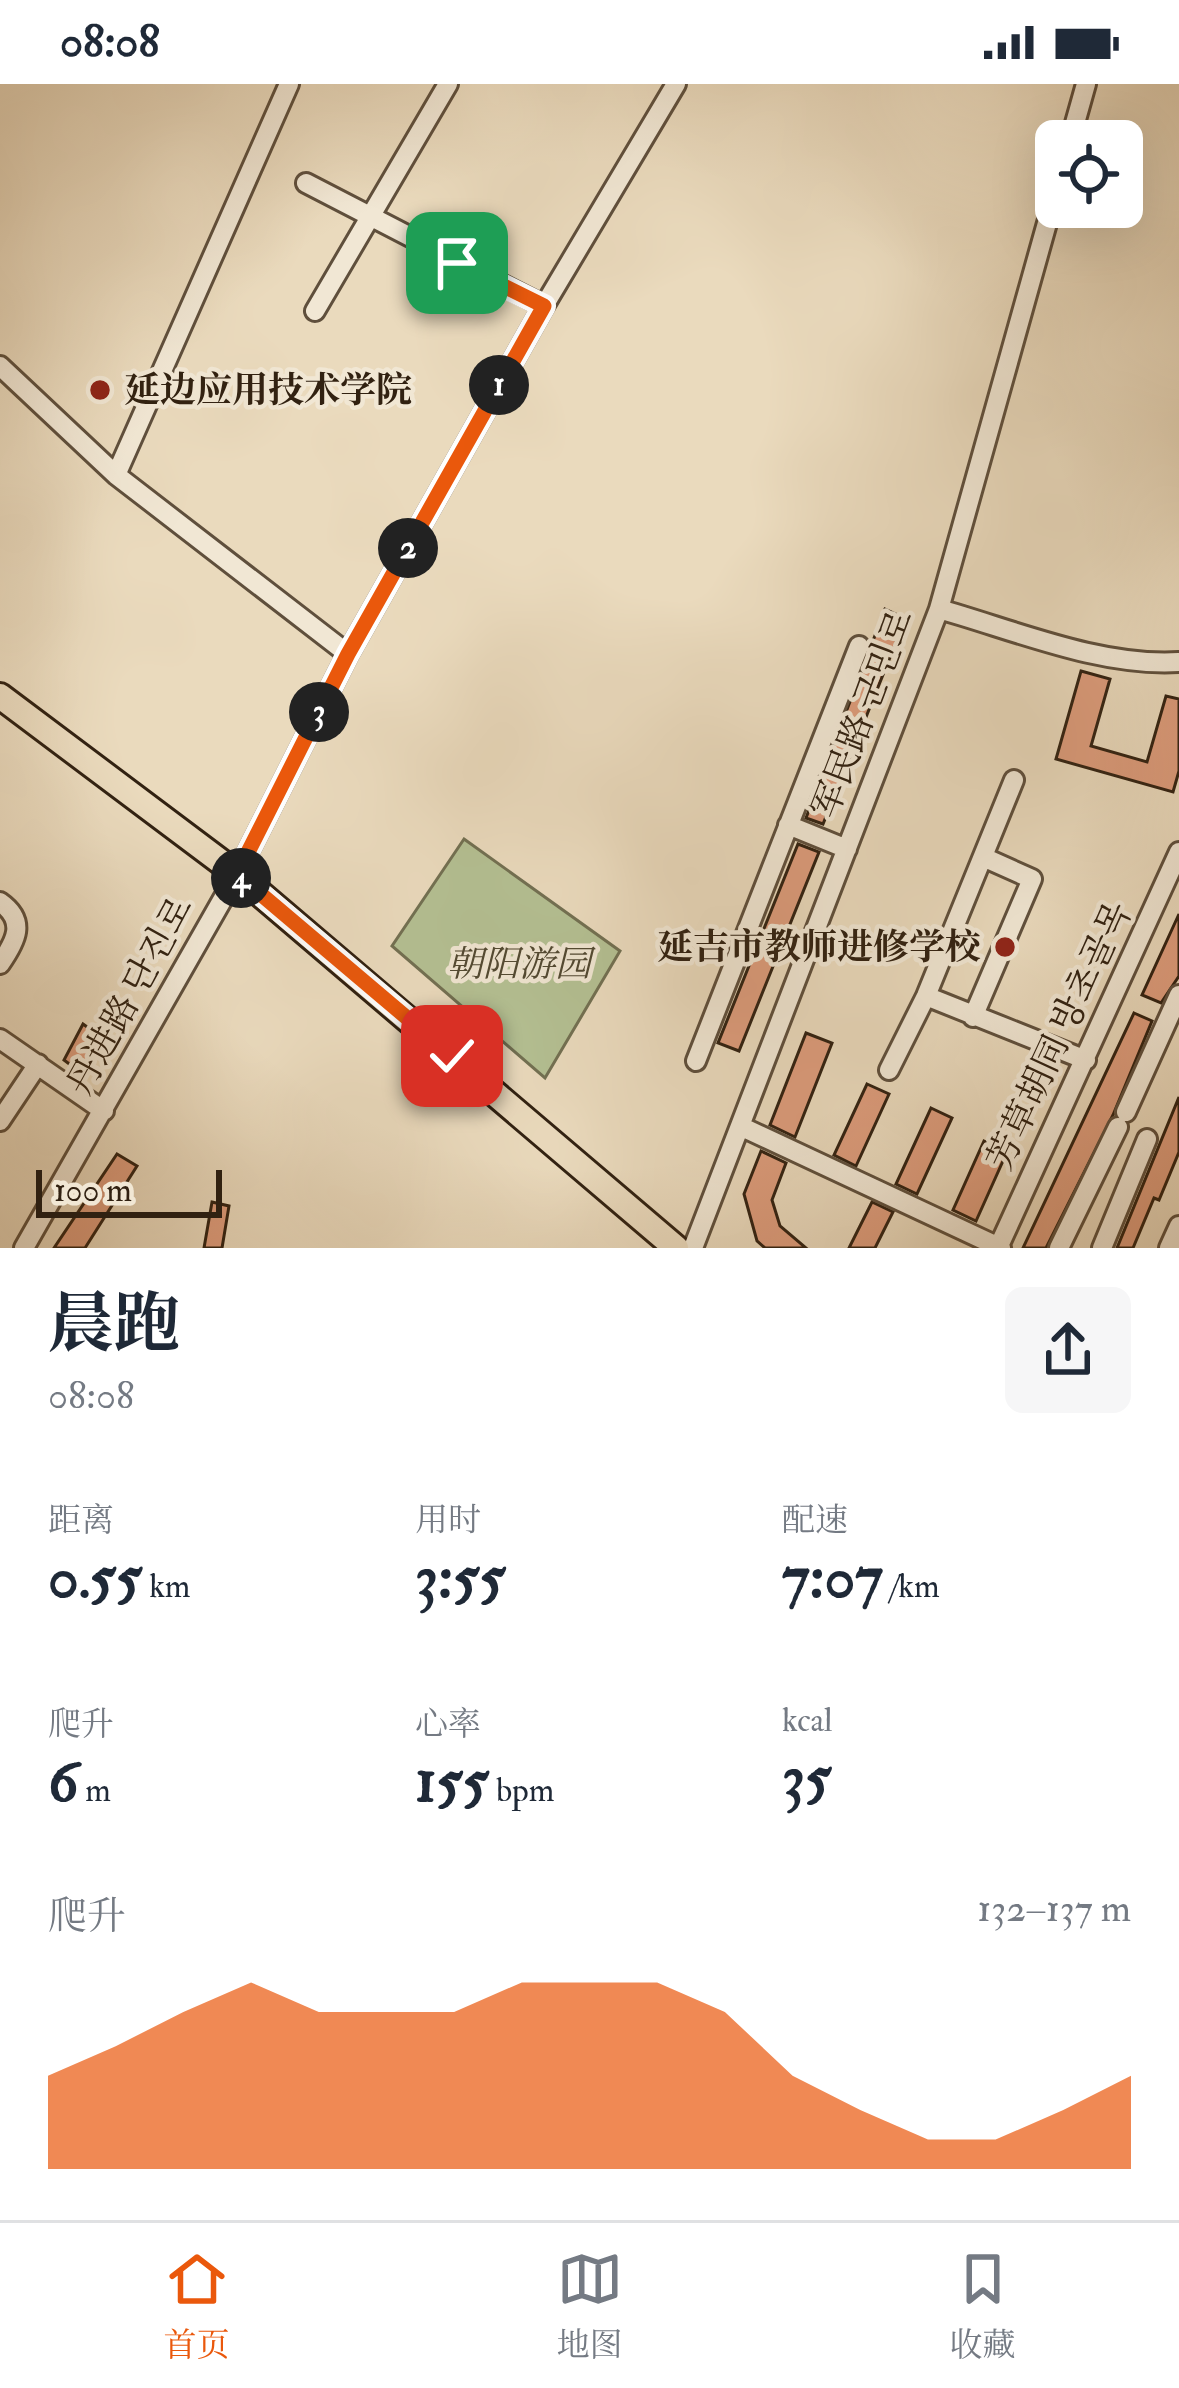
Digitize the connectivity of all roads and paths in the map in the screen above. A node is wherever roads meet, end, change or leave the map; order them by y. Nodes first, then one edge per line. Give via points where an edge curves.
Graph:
1 (289, 84) edge
2 (448, 84) edge
3 (676, 84) edge
4 (1086, 84) edge
5 (1076, 120) edge
6 (306, 183) dead end
7 (370, 220) junction
8 (1046, 228) edge
9 (544, 306) junction
10 (314, 311) dead end
11 (0, 366) edge
12 (116, 475) junction
13 (939, 609) junction
14 (860, 646) dead end
15 (348, 654) junction
16 (1179, 662) edge
17 (0, 696) edge
18 (1014, 780) dead end
19 (788, 825) junction
20 (847, 849) junction
21 (1179, 852) edge
22 (983, 857) junction
23 (237, 874) junction
24 (0, 902) edge
25 (0, 964) edge
26 (1179, 995) edge
27 (926, 996) junction
28 (973, 1017) junction
29 (0, 1040) edge
30 (1086, 1060) junction
31 (696, 1061) dead end
32 (38, 1064) junction
33 (890, 1070) dead end
34 (104, 1111) junction
35 (0, 1121) edge
36 (740, 1126) junction
37 (1147, 1139) dead end
38 (1179, 1226) edge
39 (667, 1245) edge
40 (24, 1248) edge
41 (693, 1248) edge
42 (999, 1248) edge
43 (1059, 1248) edge
44 (1102, 1248) edge
45 (1169, 1248) edge

1 - 12 street
2 - 7 street
3 - 9 street, 丹进路 단진로
4 - 5 street
6 - 7 street
7 - 9 street
7 - 10 street
8 - 13 street, 军民路 군민로
9 - 15 street, 丹进路 단진로
11 - 12 street
12 - 15 street
13 - 16 street via 1100,653
13 - 20 street, 军民路 군민로
14 - 19 street
15 - 23 street, 丹进路 단진로
17 - 23 main road
18 - 22 street
19 - 20 street
19 - 31 street
20 - 36 street, 军民路 군민로
21 - 30 street, 芳草胡同 방초골목
22 - 27 street
22 - 28 street via 1032,879
23 - 34 street, 丹进路 단진로
23 - 39 main road
24 - 25 street via 18,925
26 - 43 street
27 - 28 street
27 - 33 street
28 - 30 street
29 - 32 street
30 - 42 street, 芳草胡同 방초골목
32 - 34 street
32 - 35 street
34 - 40 street, 丹进路 단진로
36 - 41 street, 军民路 군민로
36 - 42 street
37 - 44 street
38 - 45 street

